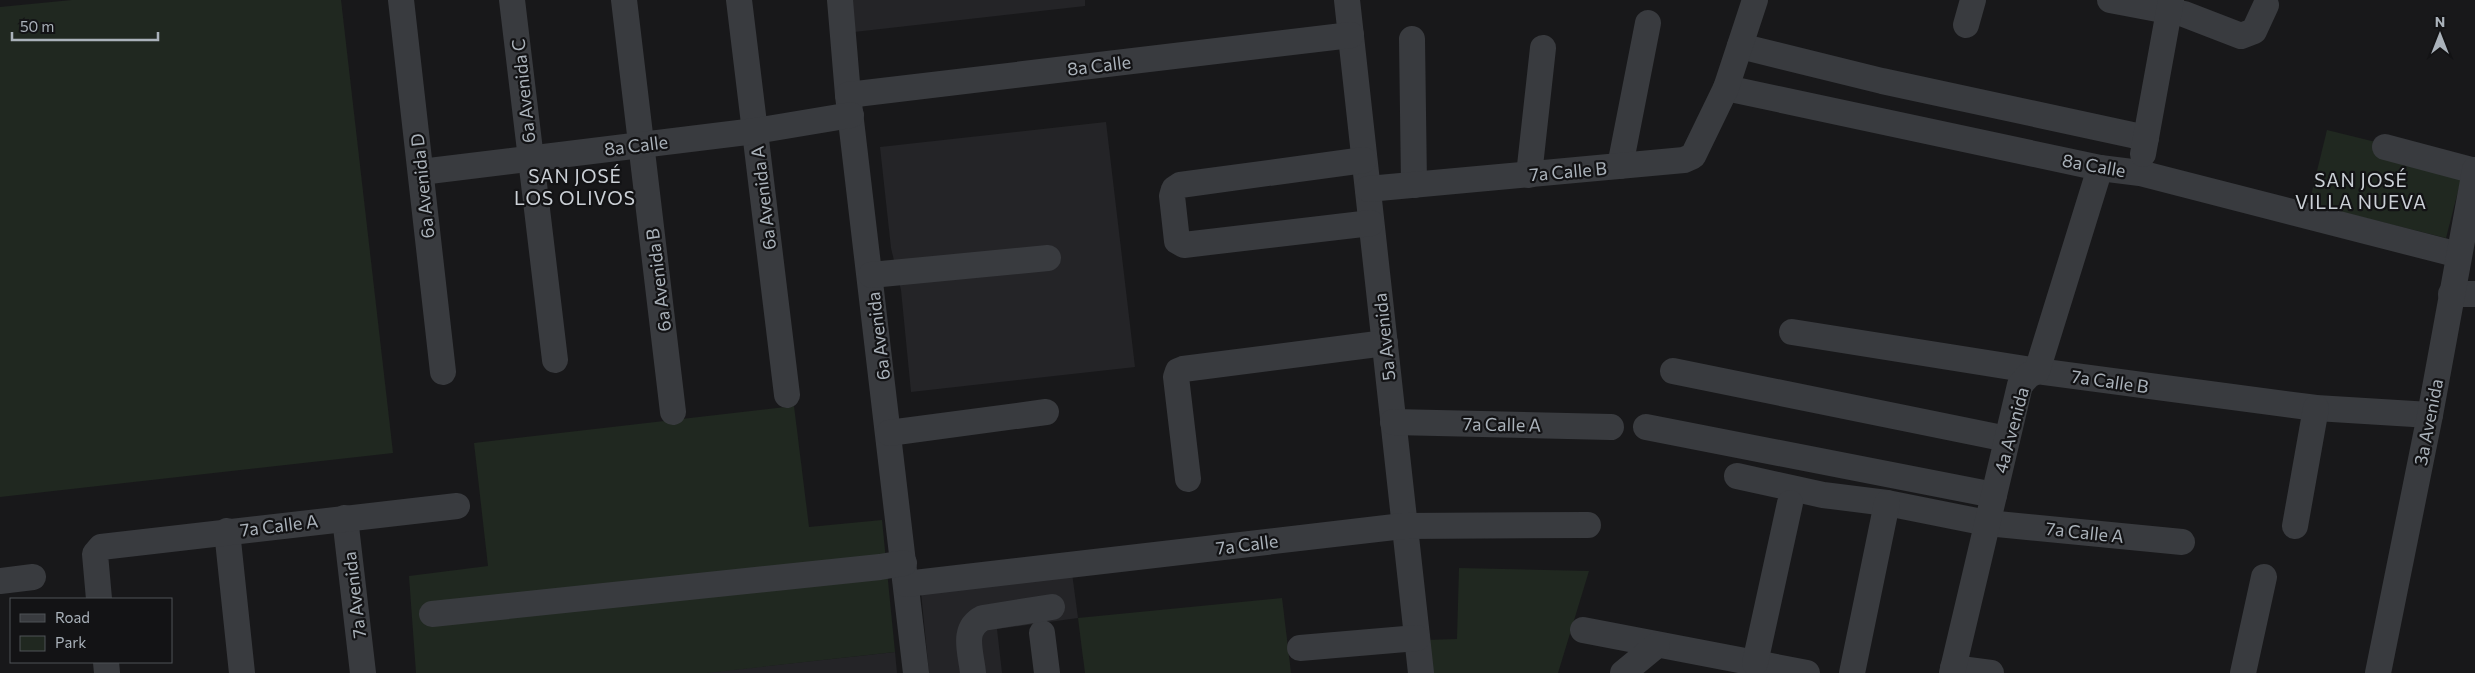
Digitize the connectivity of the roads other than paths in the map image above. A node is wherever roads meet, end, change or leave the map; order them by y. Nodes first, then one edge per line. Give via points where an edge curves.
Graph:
1 (401, 0) edge
2 (512, 0) edge
3 (624, 0) edge
4 (739, 0) edge
5 (840, 0) edge
6 (1347, 0) edge
7 (1755, 0) edge
8 (1973, 0) edge
9 (2110, 0) edge
10 (2170, 5) edge
11 (2266, 5) dead end
12 (1648, 23) dead end
13 (1966, 25) dead end
14 (1351, 35) junction
15 (1412, 39) dead end
16 (1740, 46) junction
17 (1542, 48) dead end
18 (1726, 88) junction
19 (850, 105) junction
20 (755, 131) junction
21 (2146, 138) junction
22 (642, 144) junction
23 (2385, 147) dead end
24 (530, 159) junction
25 (1364, 160) junction
26 (1620, 166) junction
27 (2100, 168) junction
28 (2475, 170) edge
29 (421, 172) junction
30 (2140, 173) junction
31 (1529, 174) junction
32 (1414, 185) junction
33 (1368, 189) junction
34 (1371, 223) junction
35 (2459, 255) junction
36 (1048, 258) dead end
37 (871, 275) junction
38 (2463, 294) edge
39 (1792, 332) dead end
40 (1385, 342) junction
41 (555, 360) dead end
42 (1673, 371) dead end
43 (2037, 371) junction
44 (443, 372) dead end
45 (787, 395) dead end
46 (2316, 408) junction
47 (674, 412) dead end
48 (1046, 412) dead end
49 (2430, 414) junction
50 (1393, 422) junction
51 (1611, 426) dead end
52 (1646, 427) dead end
53 (889, 433) junction
54 (2007, 438) junction
55 (1738, 476) dead end
56 (1188, 479) dead end
57 (1994, 495) junction
58 (1790, 503) dead end
59 (1887, 503) junction
60 (457, 506) dead end
61 (345, 518) junction
62 (1987, 522) junction
63 (1588, 525) dead end
64 (1403, 526) junction
65 (2295, 526) dead end
66 (227, 531) junction
67 (2182, 542) dead end
68 (905, 573) junction
69 (32, 577) dead end
70 (2264, 577) dead end
71 (0, 581) edge
72 (100, 598) edge
73 (1052, 607) dead end
74 (432, 614) dead end
75 (1583, 630) dead end
76 (1042, 633) dead end
77 (1417, 638) junction
78 (1657, 645) junction
79 (1300, 648) dead end
80 (1755, 663) junction
81 (1706, 664) edge
82 (1952, 671) edge
83 (1801, 672) edge
84 (242, 673) edge
85 (363, 673) edge
86 (916, 673) edge
87 (973, 673) edge
88 (1046, 673) edge
89 (1421, 673) edge
90 (1623, 673) edge
91 (1852, 673) edge
92 (1991, 673) edge
93 (2243, 673) edge
94 (2378, 673) edge

1 - 29 street, 6a Avenida D
2 - 24 street, 6a Avenida C
3 - 22 street, 6a Avenida B
4 - 20 street, 6a Avenida A
5 - 19 street, 6a Avenida
6 - 14 street, 5a Avenida
7 - 16 street
8 - 13 street
9 - 10 street
10 - 11 street via 2241,36 2254,31
10 - 21 street
12 - 26 street
14 - 19 street, 8a Calle
14 - 25 street, 5a Avenida
15 - 32 street
16 - 18 street
16 - 21 street via 1882,82
17 - 31 street
18 - 26 street, 7a Calle B via 1693,156 1684,160
18 - 27 street, 8a Calle
19 - 20 street, 8a Calle
19 - 37 street, 6a Avenida
20 - 22 street, 8a Calle
20 - 45 street, 6a Avenida A
21 - 30 street
22 - 24 street, 8a Calle
22 - 47 street, 6a Avenida B
23 - 28 street
24 - 29 street, 8a Calle
24 - 41 street, 6a Avenida C
25 - 33 street, 5a Avenida
25 - 34 street via 1180,185 1172,196 1177,241 1184,245
26 - 31 street, 7a Calle B
27 - 30 street, 8a Calle
27 - 43 street, 4a Avenida
28 - 35 street, 3a Avenida
29 - 44 street, 6a Avenida D
30 - 35 street, 8a Calle
31 - 32 street, 7a Calle B
32 - 33 street, 7a Calle B
33 - 34 street, 5a Avenida
34 - 40 street, 5a Avenida
35 - 38 street, 3a Avenida
36 - 37 street
37 - 53 street, 6a Avenida
38 - 49 street, 3a Avenida
39 - 43 street, 7a Calle B
40 - 50 street, 5a Avenida
40 - 56 street via 1178,371 1176,377
42 - 54 street
43 - 46 street, 7a Calle B
43 - 54 street, 4a Avenida via 2020,385
46 - 49 street, 7a Calle B
46 - 65 street
48 - 53 street
49 - 94 street, 3a Avenida
50 - 51 street, 7a Calle A
50 - 64 street, 5a Avenida
52 - 57 street
53 - 68 street, 6a Avenida
54 - 57 street, 4a Avenida
55 - 59 street, 7a Calle A via 1823,495
57 - 62 street, 4a Avenida
58 - 80 street
59 - 62 street, 7a Calle A
59 - 91 street
60 - 61 street, 7a Calle A
61 - 66 street, 7a Calle A
61 - 85 street, 7a Avenida
62 - 67 street, 7a Calle A
62 - 82 street, 4a Avenida
63 - 64 street, 7a Calle
64 - 68 street, 7a Calle
64 - 77 street, 5a Avenida
66 - 72 street, 7a Calle A via 101,547 95,554
66 - 84 street
68 - 74 street, 7a Calle via 880,567
68 - 86 street, 6a Avenida
69 - 71 street
70 - 93 street
73 - 87 street via 983,618 973,623 968,631
75 - 78 street
76 - 88 street
77 - 79 street
77 - 89 street, 5a Avenida
78 - 81 street
78 - 90 street
80 - 81 street
80 - 83 street
82 - 92 street

